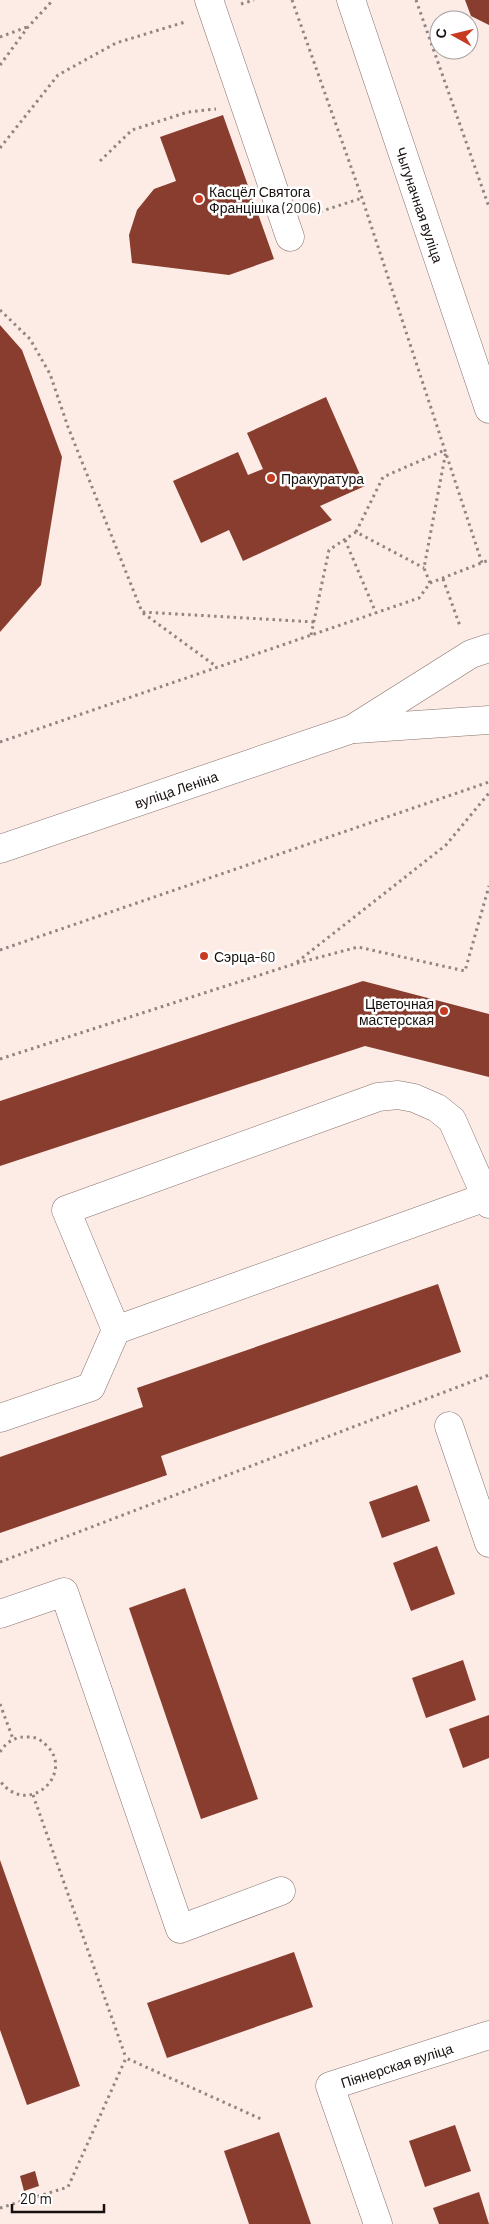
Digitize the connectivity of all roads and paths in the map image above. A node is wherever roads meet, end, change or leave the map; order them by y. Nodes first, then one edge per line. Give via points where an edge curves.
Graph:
1 (53, 0) edge
2 (254, 0) edge
3 (292, 0) edge
4 (351, 0) edge
5 (416, 0) edge
6 (212, 7) edge
7 (28, 27) junction
8 (0, 37) edge
9 (0, 65) edge
10 (0, 148) edge
11 (489, 207) edge
12 (290, 238) dead end
13 (0, 310) edge
14 (489, 409) edge
15 (446, 450) junction
16 (356, 532) junction
17 (345, 540) junction
18 (489, 560) edge
19 (482, 562) junction
20 (424, 568) junction
21 (430, 583) junction
22 (142, 612) junction
23 (376, 614) junction
24 (314, 622) junction
25 (312, 636) junction
26 (489, 648) edge
27 (217, 667) junction
28 (489, 720) edge
29 (352, 729) junction
30 (0, 742) edge
31 (489, 782) edge
32 (489, 793) edge
33 (0, 849) edge
34 (489, 886) edge
35 (0, 950) edge
36 (294, 964) junction
37 (0, 1060) edge
38 (488, 1201) edge
39 (116, 1330) junction
40 (489, 1375) edge
41 (0, 1418) edge
42 (449, 1426) dead end
43 (489, 1543) edge
44 (0, 1562) edge
45 (0, 1614) edge
46 (0, 1704) edge
47 (13, 1739) junction
48 (0, 1752) edge
49 (0, 1781) edge
50 (32, 1795) junction
51 (281, 1891) dead end
52 (489, 2035) edge
53 (126, 2058) junction
54 (261, 2119) dead end
55 (0, 2208) edge
56 (378, 2224) edge

1 - 7 path
2 - 6 path
3 - 15 path
4 - 14 main road, Чыгуначная вуліца
5 - 11 path
6 - 10 path via 116,43 58,75
6 - 12 main road
7 - 8 path
7 - 9 path
13 - 22 path via 30,339 50,374
15 - 16 path via 383,477
15 - 19 path
15 - 20 path
16 - 17 path
16 - 20 path
17 - 23 path
17 - 24 path via 329,550
18 - 19 path
19 - 21 path
20 - 21 path
21 - 23 path via 419,598
22 - 24 path
22 - 27 path
23 - 25 path
24 - 25 path
25 - 27 path
26 - 29 main road, вуліца Леніна via 471,654
27 - 30 path
28 - 29 main road, вуліца Леніна
29 - 33 main road, вуліца Леніна
31 - 35 path
32 - 36 path via 446,845
34 - 36 path via 465,971 358,947
36 - 37 path
38 - 39 main road
38 - 39 main road via 452,1120 437,1108 414,1098 378,1097 66,1210
39 - 41 main road via 92,1387
40 - 44 path
42 - 43 main road
45 - 51 main road via 64,1592 180,1929
46 - 47 path
47 - 48 path
47 - 50 path via 33,1737 42,1741 54,1756 51,1780
49 - 50 path via 14,1793
50 - 53 path
52 - 56 main road, Піянерская вуліца via 330,2086
53 - 54 path
53 - 55 path via 68,2187

